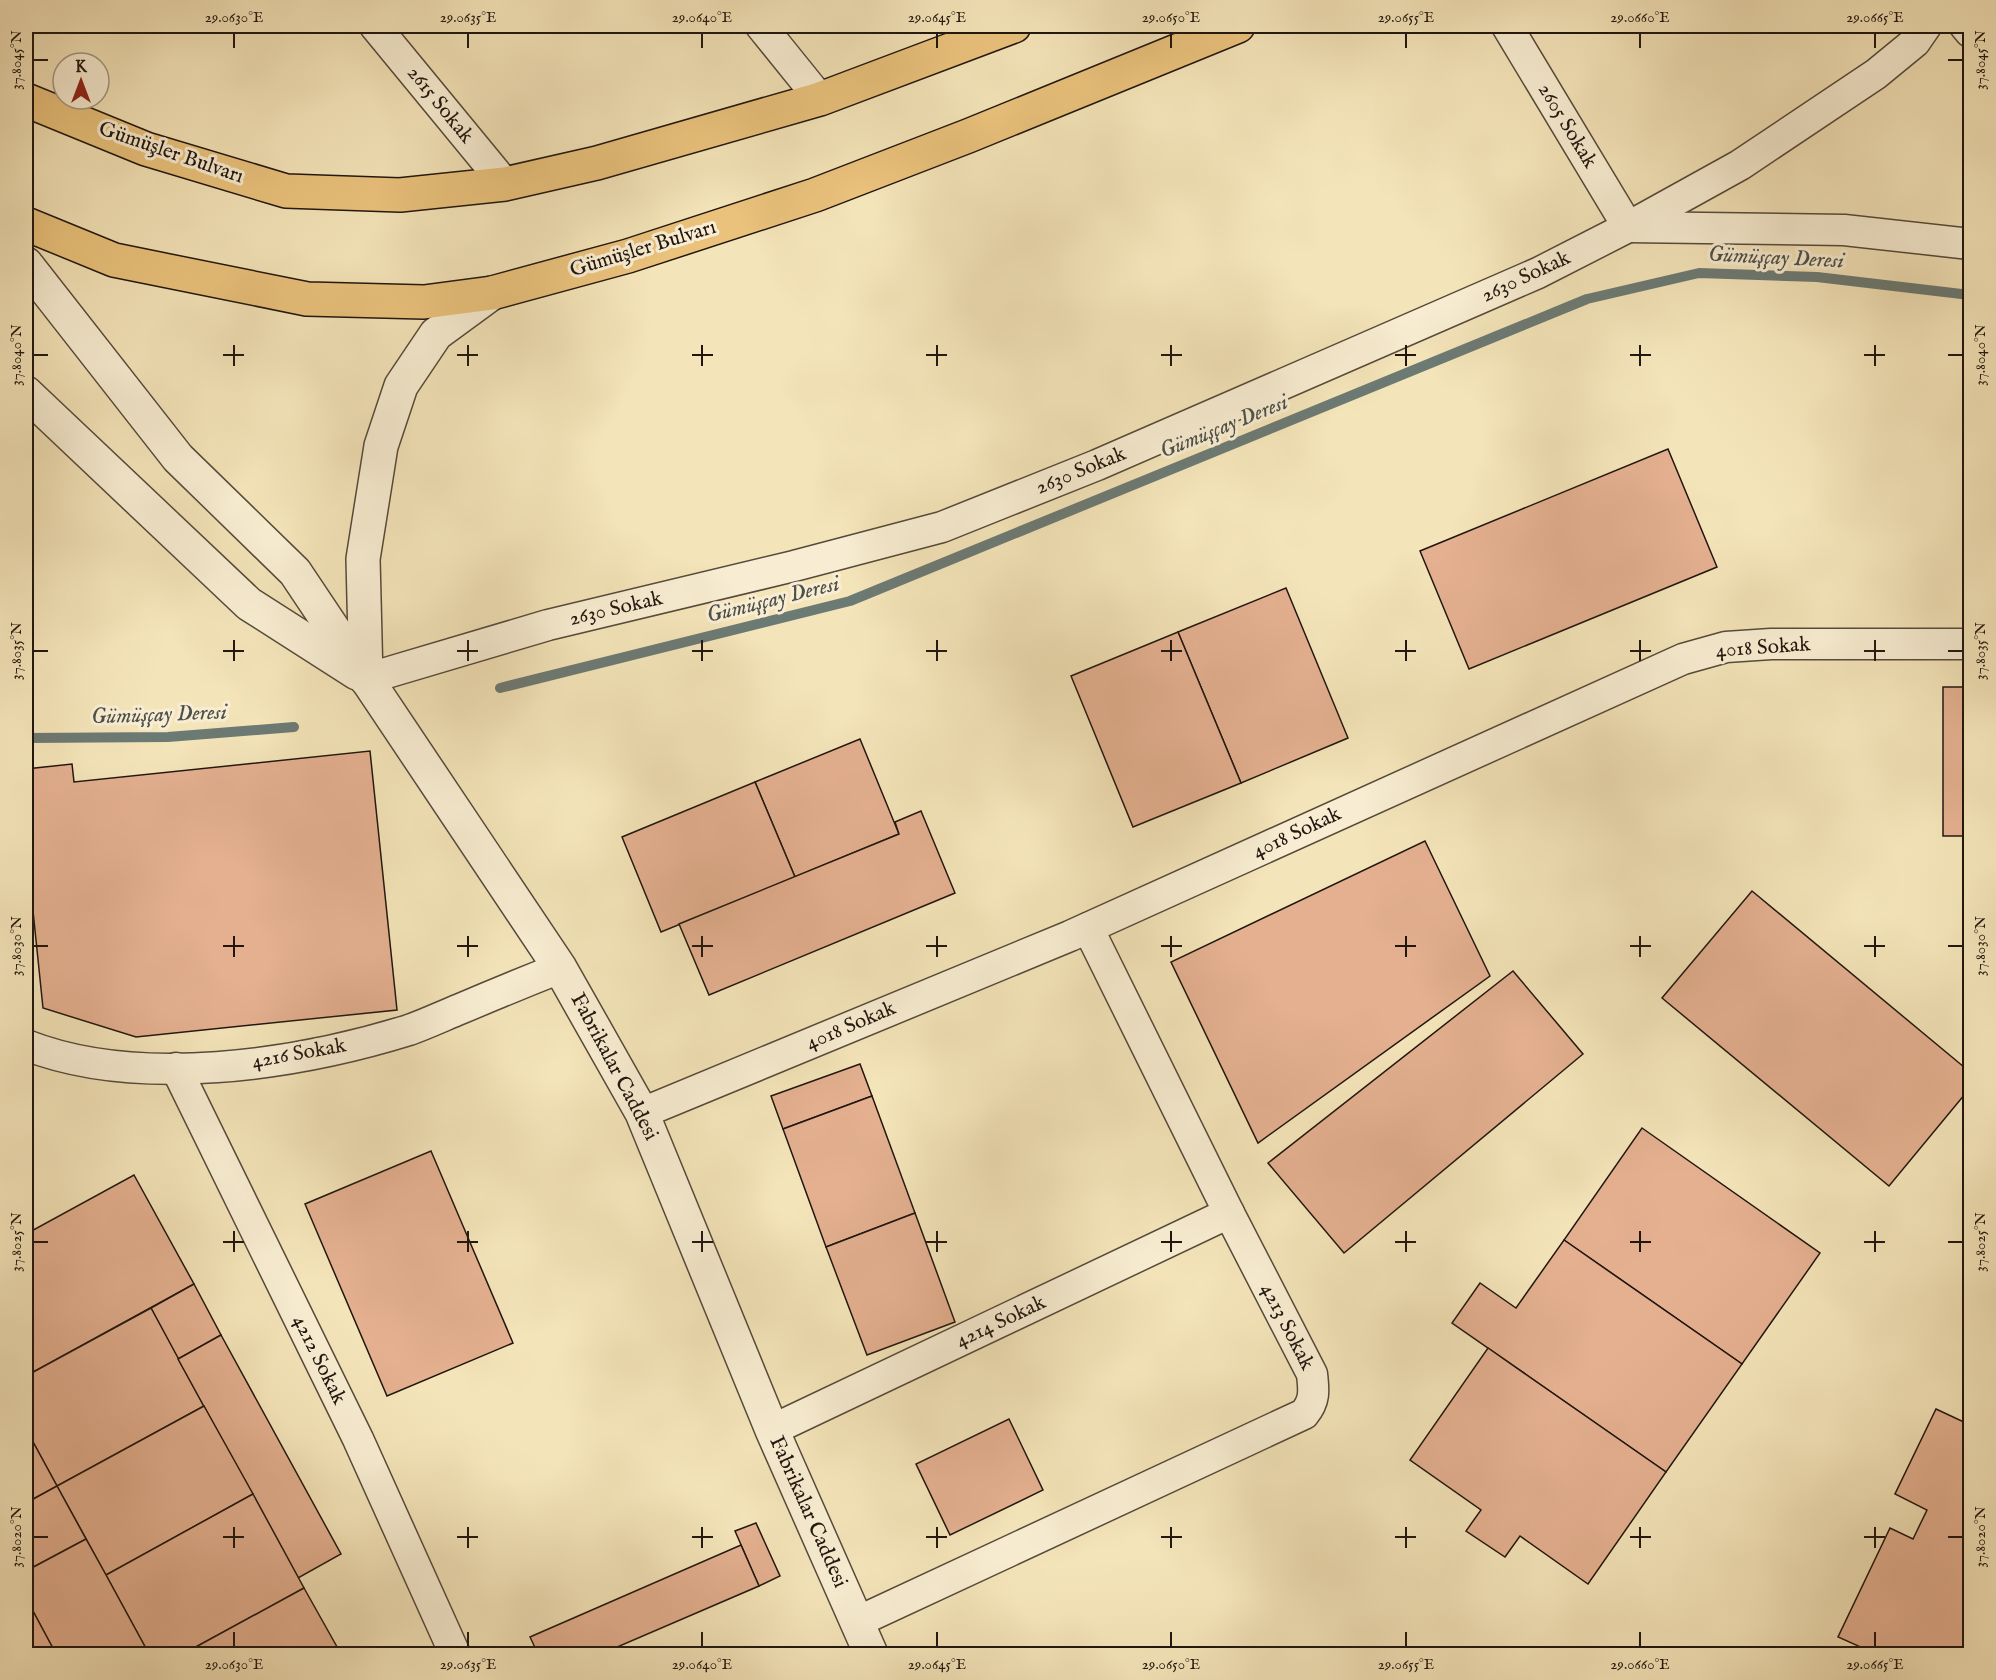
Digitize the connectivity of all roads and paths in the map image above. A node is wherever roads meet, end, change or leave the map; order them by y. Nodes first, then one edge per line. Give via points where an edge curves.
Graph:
1 (375, 26) edge
2 (761, 26) edge
3 (1014, 26) edge
4 (1238, 26) edge
5 (1507, 26) edge
6 (1926, 26) edge
7 (1965, 26) edge
8 (1971, 32) edge
9 (820, 99) junction
10 (26, 100) edge
11 (505, 184) junction
12 (26, 224) edge
13 (1628, 227) junction
14 (1971, 244) edge
15 (26, 264) edge
16 (492, 293) junction
17 (26, 393) edge
18 (1971, 644) edge
19 (366, 679) junction
20 (1088, 928) junction
21 (560, 968) junction
22 (26, 1045) edge
23 (176, 1068) junction
24 (642, 1113) junction
25 (1229, 1214) junction
26 (772, 1430) junction
27 (857, 1622) junction
28 (455, 1654) edge
29 (871, 1654) edge

1 - 11 street, 2615 Sokak
2 - 9 street
3 - 9 main road, Gümüşler Bulvarı
4 - 16 main road, Gümüşler Bulvarı via 814,195 628,256
5 - 13 street, 2605 Sokak
6 - 13 street, 2630 Sokak via 1915,42 1876,74 1740,165
7 - 8 street
9 - 11 main road, Gümüşler Bulvarı via 597,163
10 - 11 main road, Gümüşler Bulvarı via 146,149 286,190 400,195
12 - 16 main road, Gümüşler Bulvarı via 114,260 307,299 424,302
13 - 14 street via 1844,230
13 - 19 street, 2630 Sokak via 1440,317 1097,465 942,527 548,625
15 - 19 street, Fabrikalar Caddesi via 178,458 296,572
16 - 19 street via 436,334 401,386 387,426 363,559
17 - 19 street via 249,604
18 - 20 street, 4018 Sokak via 1771,644 1726,647 1683,659
19 - 21 street, Fabrikalar Caddesi
20 - 24 street, 4018 Sokak
20 - 25 street, 4213 Sokak
21 - 23 street, 4216 Sokak via 411,1029 337,1049 257,1064
21 - 24 street, Fabrikalar Caddesi
22 - 23 street, 4216 Sokak via 101,1065
23 - 28 street, 4212 Sokak via 358,1439
24 - 26 street, Fabrikalar Caddesi
25 - 26 street, 4214 Sokak
25 - 27 street, 4213 Sokak via 1312,1374 1312,1404 1304,1414
26 - 27 street, Fabrikalar Caddesi
27 - 29 street, Fabrikalar Caddesi

